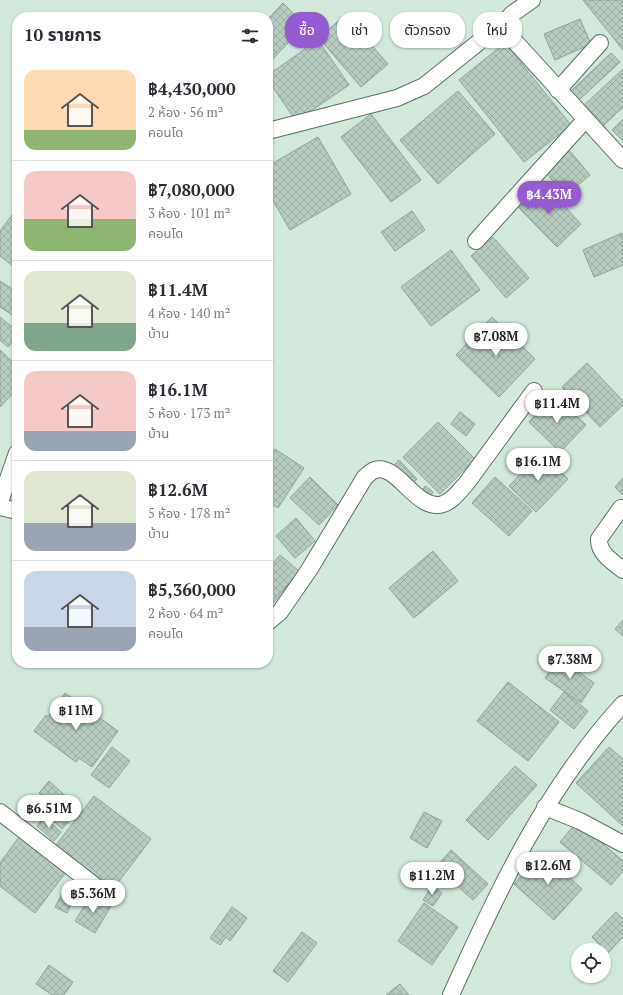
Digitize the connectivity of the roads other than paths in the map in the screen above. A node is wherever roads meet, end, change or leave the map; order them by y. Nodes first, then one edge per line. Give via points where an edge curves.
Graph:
1 (532, 0) edge
2 (515, 12) edge
3 (600, 43) dead end
4 (473, 47) edge
5 (520, 48) edge
6 (558, 90) junction
7 (585, 120) junction
8 (273, 130) edge
9 (623, 160) edge
10 (476, 241) dead end
11 (534, 390) dead end
12 (12, 467) edge
13 (0, 502) edge
14 (0, 507) edge
15 (622, 508) dead end
16 (12, 510) edge
17 (623, 570) edge
18 (273, 618) edge
19 (623, 704) edge
20 (545, 807) junction
21 (0, 812) edge
22 (623, 844) edge
23 (108, 896) dead end
24 (451, 995) edge

1 - 2 street
3 - 6 street
4 - 8 street via 424,86 397,98
5 - 6 street
6 - 7 street
7 - 9 street
7 - 10 street
11 - 18 street via 466,484 454,498 443,505 430,504 420,499 386,470 375,470 365,477 309,570 280,612
12 - 13 street
14 - 16 street
15 - 17 street via 599,539 599,545 603,553
19 - 20 street via 579,756
20 - 22 street via 580,821
20 - 24 street via 512,866
21 - 23 street

